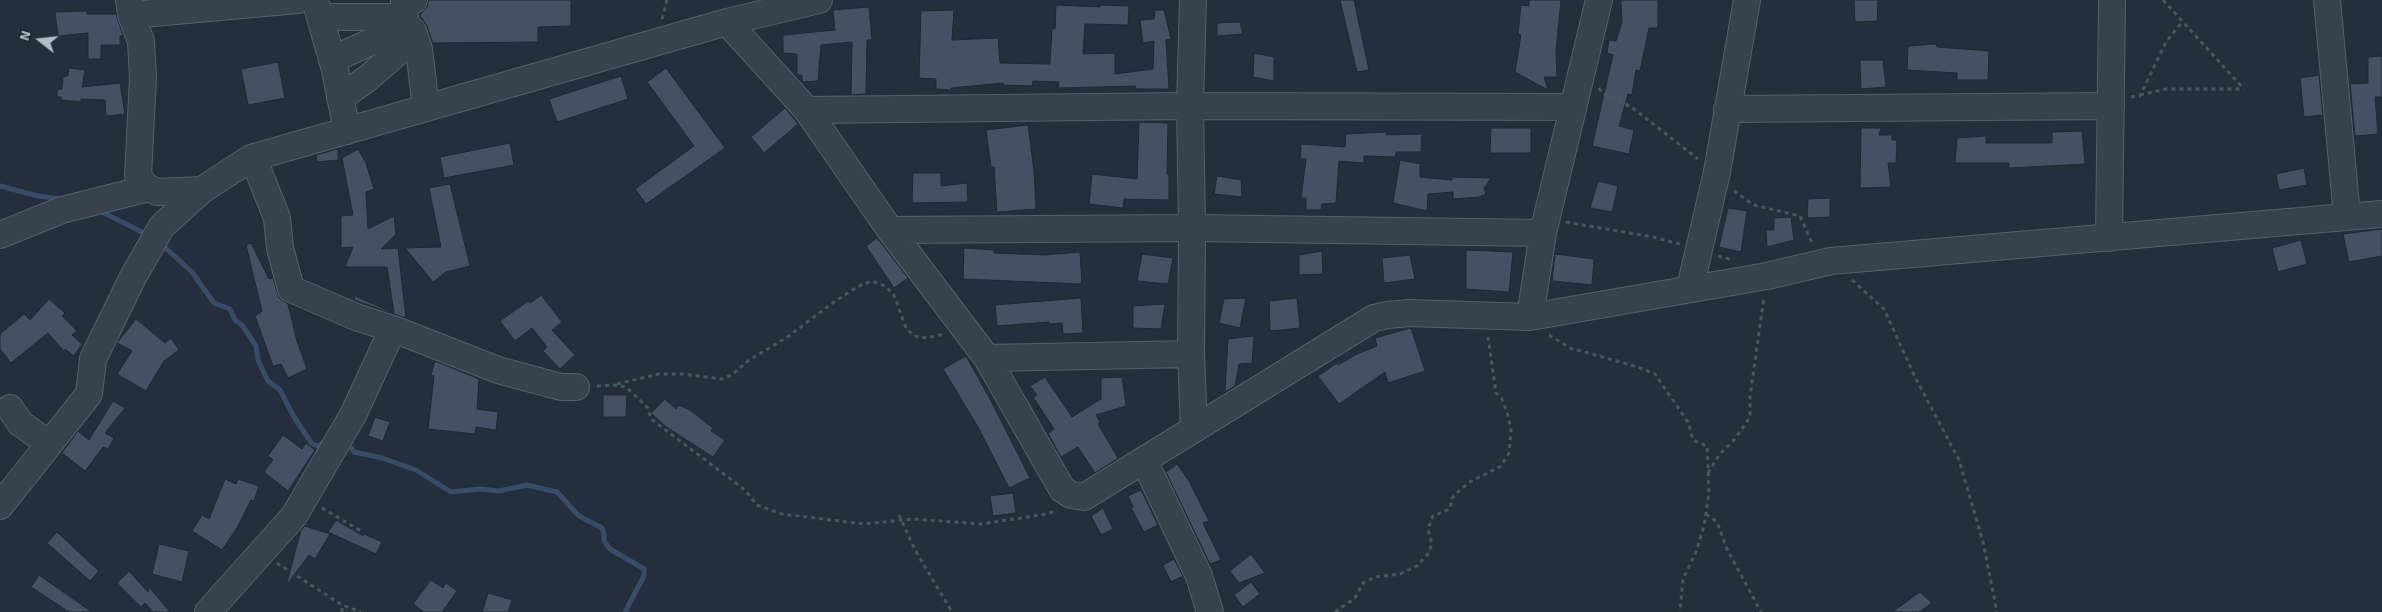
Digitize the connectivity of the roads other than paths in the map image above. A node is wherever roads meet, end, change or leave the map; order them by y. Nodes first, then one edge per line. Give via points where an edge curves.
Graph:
1 (298, 0) edge
2 (315, 0) edge
3 (353, 0) edge
4 (819, 0) edge
5 (1193, 0) edge
6 (1599, 0) edge
7 (1747, 0) edge
8 (2112, 0) edge
9 (2327, 0) edge
10 (130, 7) edge
11 (405, 15) edge
12 (328, 22) junction
13 (727, 22) junction
14 (332, 60) junction
15 (340, 98) junction
16 (2111, 104) junction
17 (1190, 106) junction
18 (1572, 107) junction
19 (426, 108) junction
20 (1727, 109) junction
21 (807, 110) junction
22 (347, 131) junction
23 (248, 160) junction
24 (149, 188) junction
25 (202, 190) junction
26 (120, 196) junction
27 (2382, 214) edge
28 (2346, 216) junction
29 (170, 218) junction
30 (1544, 226) junction
31 (1192, 228) junction
32 (890, 230) junction
33 (0, 234) edge
34 (2110, 238) junction
35 (1690, 288) junction
36 (1530, 317) junction
37 (396, 330) junction
38 (1191, 354) junction
39 (987, 358) junction
40 (576, 387) road end
41 (10, 408) dead end
42 (1194, 429) junction
43 (49, 444) junction
44 (1144, 460) junction
45 (0, 506) edge
46 (208, 612) edge
47 (1210, 612) edge

1 - 10 street
2 - 12 street
3 - 12 street
4 - 13 street
5 - 17 street
6 - 18 street
7 - 20 street
8 - 16 street
9 - 28 street
10 - 24 street via 141,41 143,78 138,176
11 - 12 street
11 - 14 street
11 - 15 street via 368,78
11 - 19 street via 419,49
12 - 14 street
13 - 19 street
13 - 21 street
14 - 15 street
15 - 22 street
16 - 20 street
16 - 34 street
17 - 18 street
17 - 21 street
17 - 31 street
18 - 30 street
19 - 22 street
20 - 35 street via 1717,172
21 - 32 street
22 - 23 street
23 - 25 street
23 - 37 street via 258,170 277,218 280,248 291,289
24 - 25 street via 157,192
24 - 26 street
25 - 29 street
26 - 29 street via 154,206
26 - 33 street via 62,210
27 - 28 street
28 - 34 street
29 - 43 street via 149,247 93,359 90,394
30 - 31 street
30 - 36 street
31 - 32 street
31 - 38 street
32 - 39 street
34 - 35 street via 1831,261 1767,276
35 - 36 street
36 - 42 street via 1409,313 1374,318
37 - 40 street via 521,378
37 - 46 street via 390,335 353,416 294,516
38 - 39 street
38 - 42 street
39 - 44 street via 1062,489 1084,497
41 - 43 street via 20,423
42 - 44 street
43 - 45 street
44 - 47 street via 1199,576

